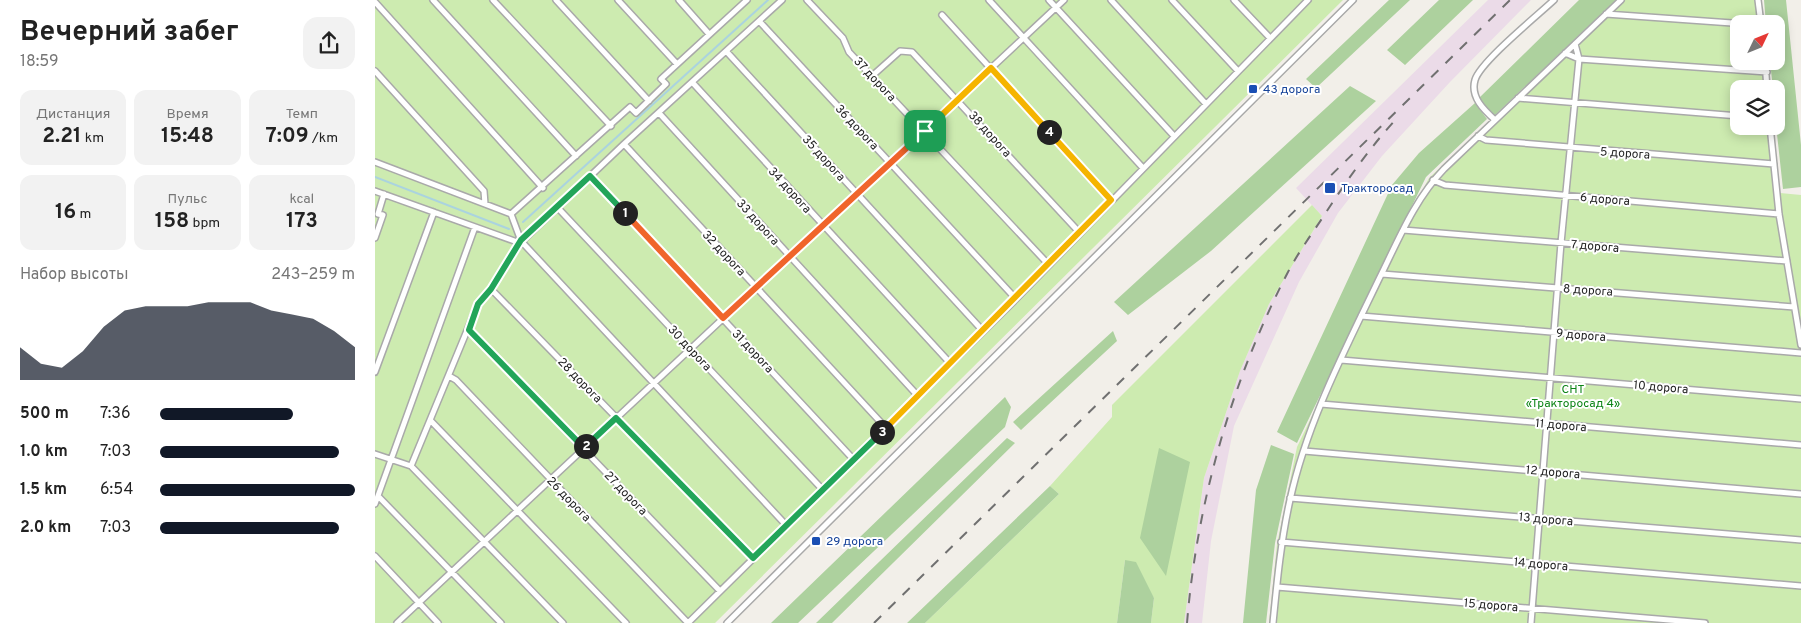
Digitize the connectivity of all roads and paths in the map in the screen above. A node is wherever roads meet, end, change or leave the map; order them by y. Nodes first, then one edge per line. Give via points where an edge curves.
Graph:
1 (433, 0) edge
2 (493, 0) edge
3 (556, 0) edge
4 (618, 0) edge
5 (679, 0) edge
6 (746, 0) edge
7 (782, 0) edge
8 (807, 0) edge
9 (989, 0) edge
10 (1049, 0) edge
11 (1064, 0) edge
12 (1111, 0) edge
13 (1172, 0) edge
14 (1235, 0) edge
15 (1308, 0) edge
16 (1353, 0) edge
17 (1554, 0) edge
18 (1621, 0) edge
19 (1758, 0) edge
20 (375, 2) edge
21 (1056, 8) junction
22 (1606, 14) junction
23 (942, 15) dead end
24 (1760, 15) edge
25 (759, 21) junction
26 (1730, 23) edge
27 (709, 34) junction
28 (1024, 38) junction
29 (1270, 38) junction
30 (1575, 44) junction
31 (726, 51) junction
32 (1565, 53) junction
33 (1579, 59) junction
34 (677, 64) junction
35 (991, 68) junction
36 (375, 71) edge
37 (1238, 71) junction
38 (1767, 72) joint
39 (872, 76) junction
40 (1767, 80) edge
41 (692, 82) junction
42 (1519, 98) junction
43 (957, 99) junction
44 (649, 101) junction
45 (1206, 104) junction
46 (1573, 104) junction
47 (659, 113) junction
48 (1730, 115) edge
49 (1495, 120) junction
50 (611, 126) junction
51 (925, 131) junction
52 (1771, 135) edge
53 (1174, 136) junction
54 (1478, 136) junction
55 (624, 144) junction
56 (1571, 149) junction
57 (576, 156) junction
58 (375, 162) edge
59 (891, 162) junction
60 (1774, 164) junction
61 (1143, 168) junction
62 (590, 176) junction
63 (1433, 180) junction
64 (543, 188) junction
65 (375, 190) edge
66 (385, 194) junction
67 (857, 195) junction
68 (1566, 196) junction
69 (1111, 200) junction
70 (485, 204) junction
71 (557, 206) junction
72 (434, 212) junction
73 (511, 214) junction
74 (1779, 214) junction
75 (823, 226) junction
76 (475, 227) junction
77 (1403, 230) junction
78 (1079, 232) junction
79 (375, 238) edge
80 (521, 242) junction
81 (1561, 243) junction
82 (790, 257) junction
83 (1787, 261) junction
84 (1049, 264) junction
85 (1382, 274) junction
86 (756, 287) junction
87 (1558, 288) junction
88 (491, 289) junction
89 (1016, 299) junction
90 (1795, 307) junction
91 (1361, 316) junction
92 (723, 318) junction
93 (469, 330) junction
94 (983, 331) junction
95 (1554, 332) junction
96 (1801, 345) edge
97 (690, 349) junction
98 (1801, 353) edge
99 (1341, 360) junction
100 (950, 363) junction
101 (375, 372) edge
102 (449, 376) junction
103 (1551, 378) junction
104 (653, 383) junction
105 (918, 396) junction
106 (1801, 399) edge
107 (1321, 404) junction
108 (616, 418) junction
109 (431, 421) junction
110 (1547, 424) junction
111 (886, 428) junction
112 (1801, 445) edge
113 (584, 448) junction
114 (1304, 450) junction
115 (375, 454) edge
116 (391, 459) junction
117 (854, 460) junction
118 (411, 466) junction
119 (1543, 471) junction
120 (551, 479) junction
121 (823, 490) junction
122 (1801, 494) edge
123 (378, 496) junction
124 (1290, 498) junction
125 (375, 504) edge
126 (518, 510) junction
127 (1539, 518) junction
128 (786, 525) junction
129 (1801, 540) edge
130 (485, 542) junction
131 (1281, 542) junction
132 (375, 556) edge
133 (753, 558) junction
134 (1535, 564) junction
135 (452, 573) junction
136 (1801, 586) edge
137 (1277, 587) junction
138 (720, 591) junction
139 (419, 603) junction
140 (1532, 608) junction
141 (397, 623) edge
142 (438, 623) edge
143 (501, 623) edge
144 (563, 623) edge
145 (626, 623) edge
146 (688, 623) edge
147 (727, 623) edge
148 (1273, 623) edge
149 (1531, 623) edge
150 (1705, 623) edge

1 - 57 street
2 - 50 street
3 - 44 street
4 - 34 street
5 - 27 street
6 - 27 street
7 - 25 street
8 - 39 street, 37 дорога via 843,38 849,52
9 - 28 street
10 - 21 street
11 - 21 street
12 - 45 street
13 - 37 street
14 - 29 street
15 - 29 street
16 - 147 street
17 - 49 street via 1486,64 1475,80 1476,96 1482,109
18 - 22 street
19 - 24 street
20 - 64 street
21 - 28 street
21 - 53 street
22 - 26 street
22 - 30 street
23 - 35 street
25 - 31 street
25 - 59 street, 36 дорога
27 - 34 street
28 - 35 street
28 - 61 street
29 - 37 street
30 - 32 street
30 - 33 street
31 - 41 street
31 - 67 street, 35 дорога
32 - 33 street
32 - 42 street
33 - 38 street
33 - 46 street
34 - 44 street via 661,79 666,84
35 - 43 street
35 - 69 street
36 - 70 street via 484,191
37 - 45 street
38 - 40 street
39 - 43 street, 38 дорога via 900,51 913,52
39 - 51 street, 37 дорога
41 - 47 street
41 - 75 street, 34 дорога
42 - 46 street
42 - 49 street
43 - 51 street
43 - 78 street, 38 дорога
44 - 50 street via 636,113 630,107
45 - 53 street
46 - 48 street
46 - 56 street
47 - 55 street
47 - 82 street, 33 дорога
49 - 54 street
50 - 57 street
51 - 59 street
51 - 84 street, 37 дорога
52 - 60 street
53 - 61 street
54 - 56 street, 5 дорога via 1486,140
54 - 63 street
55 - 62 street
55 - 86 street, 32 дорога
56 - 60 street, 5 дорога
56 - 68 street
57 - 64 street
58 - 70 street
59 - 67 street
59 - 89 street, 36 дорога
60 - 74 street
61 - 69 street
62 - 71 street
62 - 92 street, 31 дорога
63 - 68 street, 6 дорога via 1445,185
63 - 77 street
64 - 73 street
65 - 66 street
66 - 72 street
66 - 79 street via 378,214 383,215
67 - 75 street
67 - 94 street, 35 дорога
68 - 74 street, 6 дорога
68 - 81 street
69 - 78 street
70 - 73 street
71 - 80 street
71 - 97 street, 30 дорога
72 - 76 street
72 - 101 street
73 - 80 street
74 - 83 street
75 - 82 street
75 - 100 street, 34 дорога
76 - 80 street
76 - 116 street
77 - 81 street, 7 дорога
77 - 85 street
78 - 84 street
80 - 88 street
80 - 104 street
81 - 83 street, 7 дорога
81 - 87 street
82 - 86 street
82 - 105 street, 33 дорога
83 - 90 street
84 - 89 street
85 - 87 street, 8 дорога
85 - 91 street
86 - 92 street
86 - 111 street, 32 дорога
87 - 90 street, 8 дорога
87 - 95 street
88 - 93 street via 478,304
88 - 108 street, 28 дорога
89 - 94 street
90 - 96 street
91 - 95 street, 9 дорога
91 - 99 street
92 - 97 street
92 - 117 street, 31 дорога
93 - 102 street
93 - 113 street, 27 дорога
94 - 100 street
95 - 98 street, 9 дорога
95 - 103 street
97 - 104 street
97 - 121 street, 30 дорога
99 - 103 street, 10 дорога
99 - 107 street
100 - 105 street
102 - 109 street
102 - 120 street, 26 дорога
103 - 106 street, 10 дорога
103 - 110 street
104 - 108 street
104 - 128 street
105 - 111 street
107 - 110 street, 11 дорога
107 - 114 street
108 - 113 street
108 - 133 street, 28 дорога
109 - 118 street
109 - 126 street
110 - 112 street, 11 дорога
110 - 119 street
111 - 117 street
113 - 120 street
113 - 138 street, 27 дорога
114 - 119 street, 12 дорога
114 - 124 street
115 - 116 street
116 - 118 street
116 - 123 street
117 - 121 street
118 - 130 street
119 - 122 street, 12 дорога
119 - 127 street
120 - 126 street
120 - 146 street, 26 дорога
121 - 128 street
123 - 125 street
123 - 135 street
124 - 127 street, 13 дорога
124 - 131 street
126 - 130 street
126 - 145 street
127 - 129 street, 13 дорога
127 - 134 street
128 - 133 street
130 - 135 street
130 - 144 street
131 - 134 street, 14 дорога
131 - 137 street
132 - 139 street
133 - 138 street
134 - 136 street, 14 дорога
134 - 140 street
135 - 139 street
135 - 143 street
137 - 140 street, 15 дорога
137 - 148 street
138 - 146 street
139 - 141 street
139 - 142 street
140 - 149 street
140 - 150 street, 15 дорога

